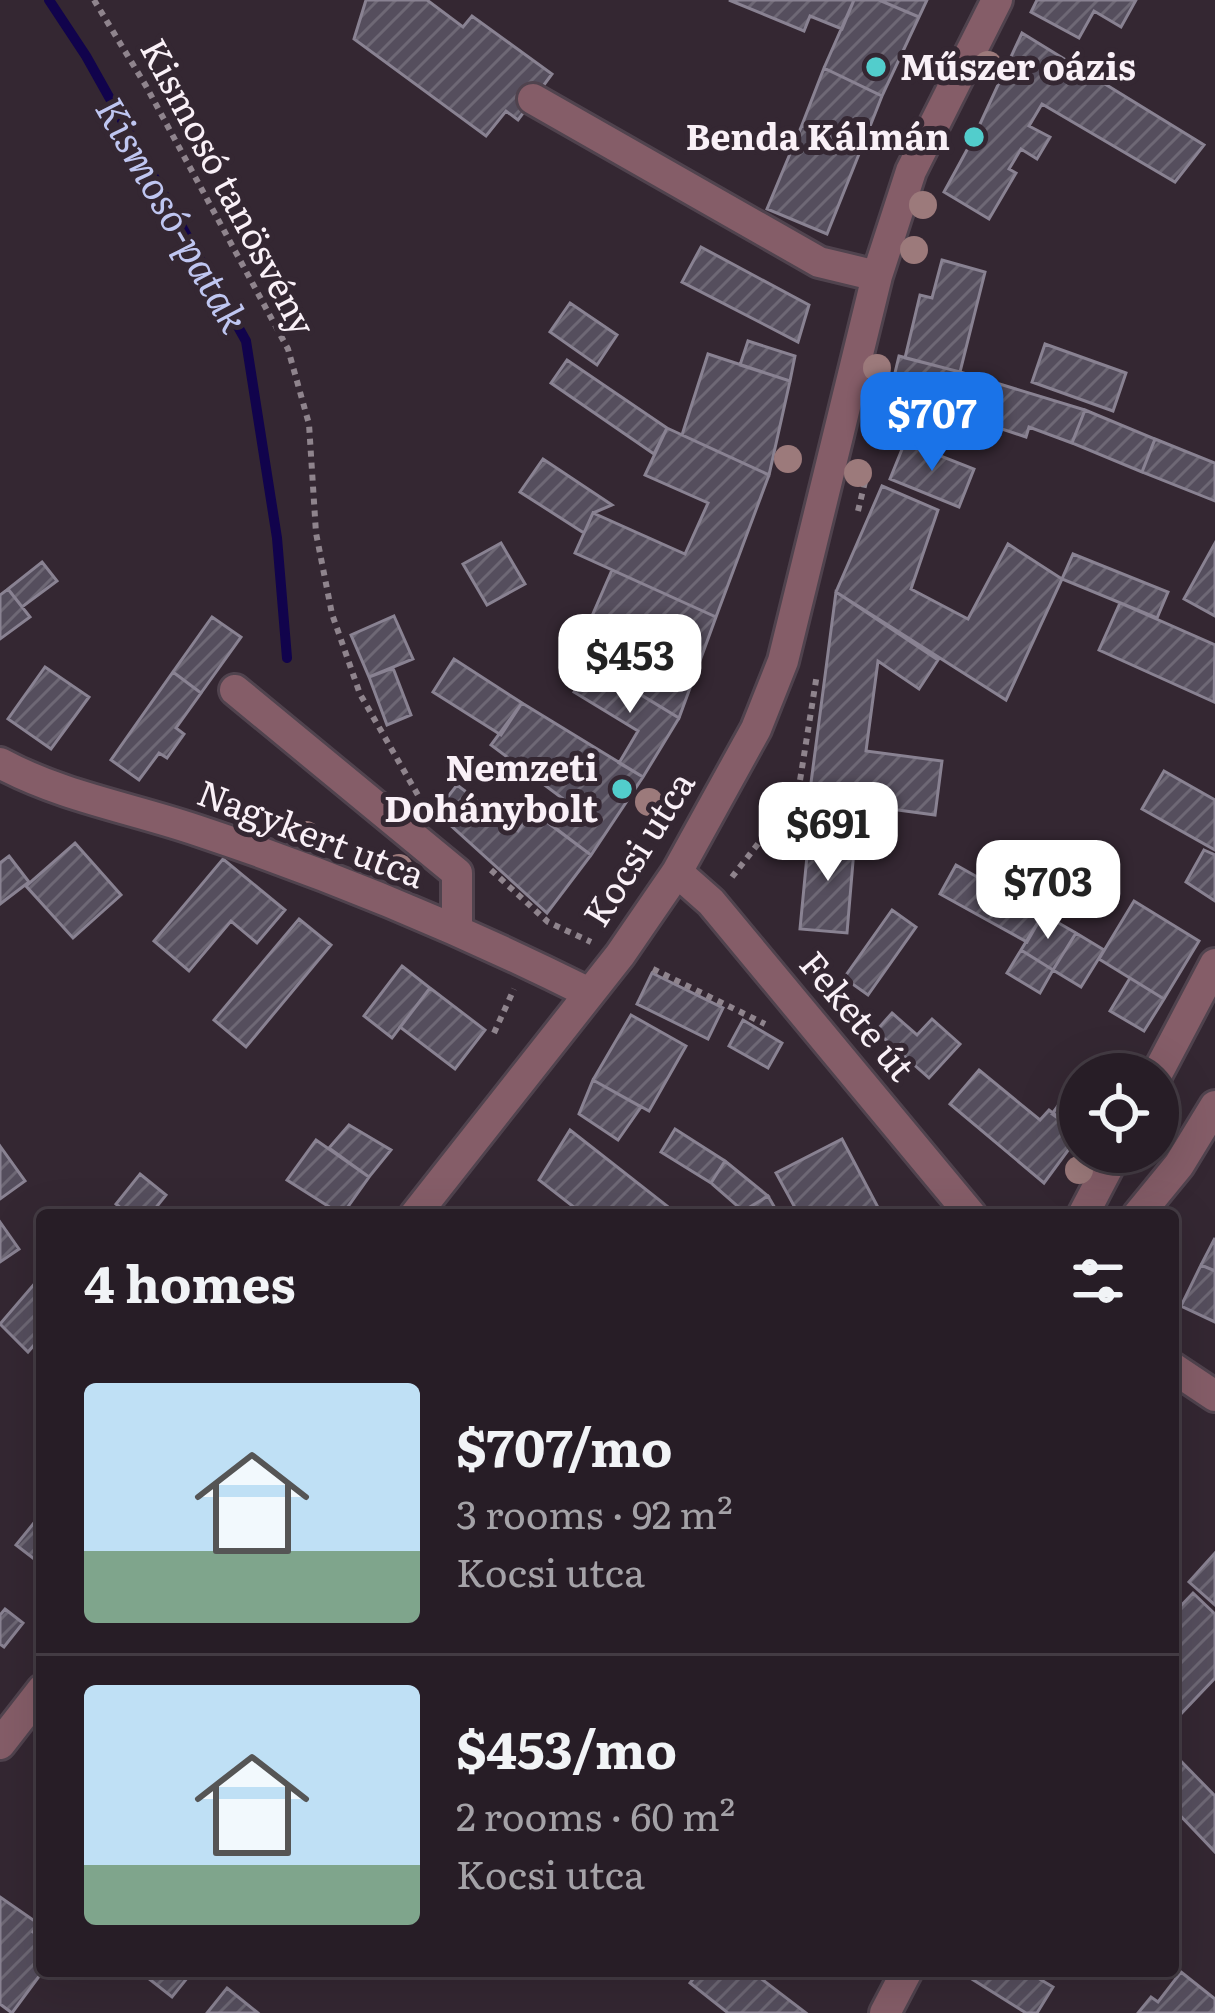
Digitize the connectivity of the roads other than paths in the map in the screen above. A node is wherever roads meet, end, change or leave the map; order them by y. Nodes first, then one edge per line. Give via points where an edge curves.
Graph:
1 (997, 0) edge
2 (533, 99) dead end
3 (877, 276) junction
4 (235, 690) dead end
5 (0, 763) edge
6 (677, 872) junction
7 (457, 930) junction
8 (1215, 964) edge
9 (589, 993) junction
10 (1168, 1053) edge
11 (1215, 1106) edge
12 (1105, 1173) edge
13 (420, 1209) edge
14 (966, 1209) edge
15 (1086, 1209) edge
16 (1143, 1209) edge
17 (1179, 1372) edge
18 (1215, 1396) edge
19 (36, 1698) edge
20 (0, 1744) edge
21 (904, 1977) edge
22 (884, 2013) edge

1 - 3 street, Kocsi utca via 910,171
2 - 3 street via 819,262
3 - 6 street, Kocsi utca via 783,661 756,729
4 - 7 street via 458,872
5 - 7 street, Nagykert utca via 43,786 200,831
6 - 9 street, Kocsi utca
6 - 14 street, Fekete út via 711,902
7 - 9 street, Nagykert utca
8 - 10 street
9 - 13 street, Kocsi utca
11 - 16 street
12 - 15 street
17 - 18 street
19 - 20 street
21 - 22 street

